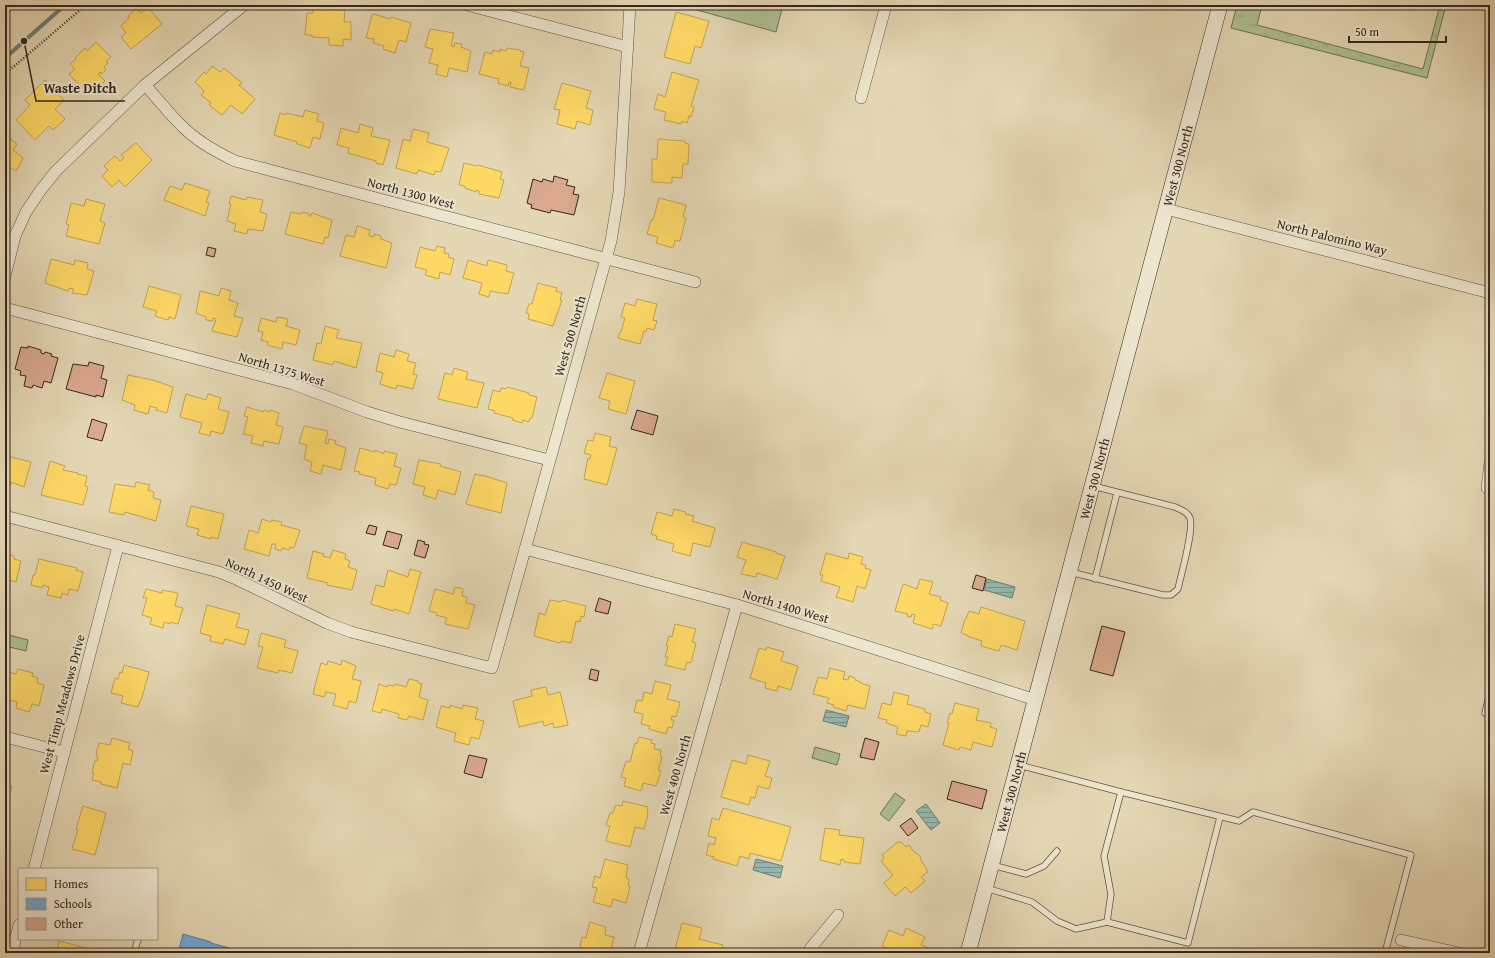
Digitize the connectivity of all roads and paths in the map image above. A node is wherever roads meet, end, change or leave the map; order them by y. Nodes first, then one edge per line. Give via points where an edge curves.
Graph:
1 (86, 5) edge
2 (244, 5) edge
3 (467, 5) edge
4 (630, 5) edge
5 (886, 5) edge
6 (1220, 5) edge
7 (628, 47) junction
8 (5, 74) edge
9 (145, 85) junction
10 (861, 98) dead end
11 (1166, 209) junction
12 (606, 259) junction
13 (5, 276) edge
14 (695, 282) dead end
15 (1490, 293) edge
16 (5, 308) edge
17 (549, 460) junction
18 (1490, 463) edge
19 (1093, 486) junction
20 (1487, 488) dead end
21 (1117, 493) junction
22 (5, 516) edge
23 (118, 546) junction
24 (525, 549) junction
25 (1070, 572) junction
26 (1095, 579) junction
27 (737, 605) junction
28 (492, 668) joint
29 (1490, 691) edge
30 (1036, 700) junction
31 (1485, 713) dead end
32 (5, 737) edge
33 (64, 752) junction
34 (1019, 765) junction
35 (1121, 792) junction
36 (1220, 817) junction
37 (1057, 852) dead end
38 (992, 865) junction
39 (34, 868) edge
40 (986, 888) junction
41 (838, 915) dead end
42 (1106, 922) junction
43 (18, 928) edge
44 (138, 940) edge
45 (1401, 940) dead end
46 (9, 952) edge
47 (134, 953) edge
48 (640, 953) edge
49 (808, 953) edge
50 (968, 953) edge
51 (1385, 953) edge
52 (1459, 953) edge

1 - 8 path
2 - 9 street
3 - 7 street
4 - 7 street, West 500 North
5 - 10 street
6 - 11 street, West 300 North
7 - 12 street, West 500 North via 617,214
9 - 12 street, North 1300 West via 185,129 218,153 235,161
9 - 13 street via 56,171 40,191 26,212 15,236
11 - 15 street, North Palomino Way
11 - 19 street, West 300 North
12 - 14 street, North 1300 West
12 - 17 street, West 500 North
16 - 17 street, North 1375 West via 293,384 400,422
17 - 24 street, West 500 North
18 - 20 street
19 - 21 lane
19 - 25 street, West 300 North
21 - 26 lane
21 - 26 lane via 1175,507 1190,517 1191,528 1178,589 1171,595 1163,595
22 - 23 street, North 1450 West
23 - 28 street, North 1450 West via 225,574 327,624 351,632
23 - 33 street, West Timp Meadows Drive
24 - 27 street, North 1400 West
24 - 28 street, West 500 North
25 - 26 lane
25 - 30 street, West 300 North
27 - 30 street, North 1400 West
27 - 48 street, West 400 North
29 - 31 lane
30 - 34 street, West 300 North
32 - 33 street
33 - 39 street, West Timp Meadows Drive
34 - 35 lane
34 - 38 street, West 300 North
35 - 36 lane
35 - 42 lane via 1104,856 1111,894
36 - 42 lane via 1188,943
36 - 51 lane via 1239,821 1253,812 1411,855
37 - 38 lane via 1044,866 1026,874
38 - 40 street, West 300 North
40 - 42 lane via 1032,902 1057,921 1076,929
40 - 50 street, West 300 North
41 - 49 street
43 - 46 street
44 - 47 lane
45 - 52 street

